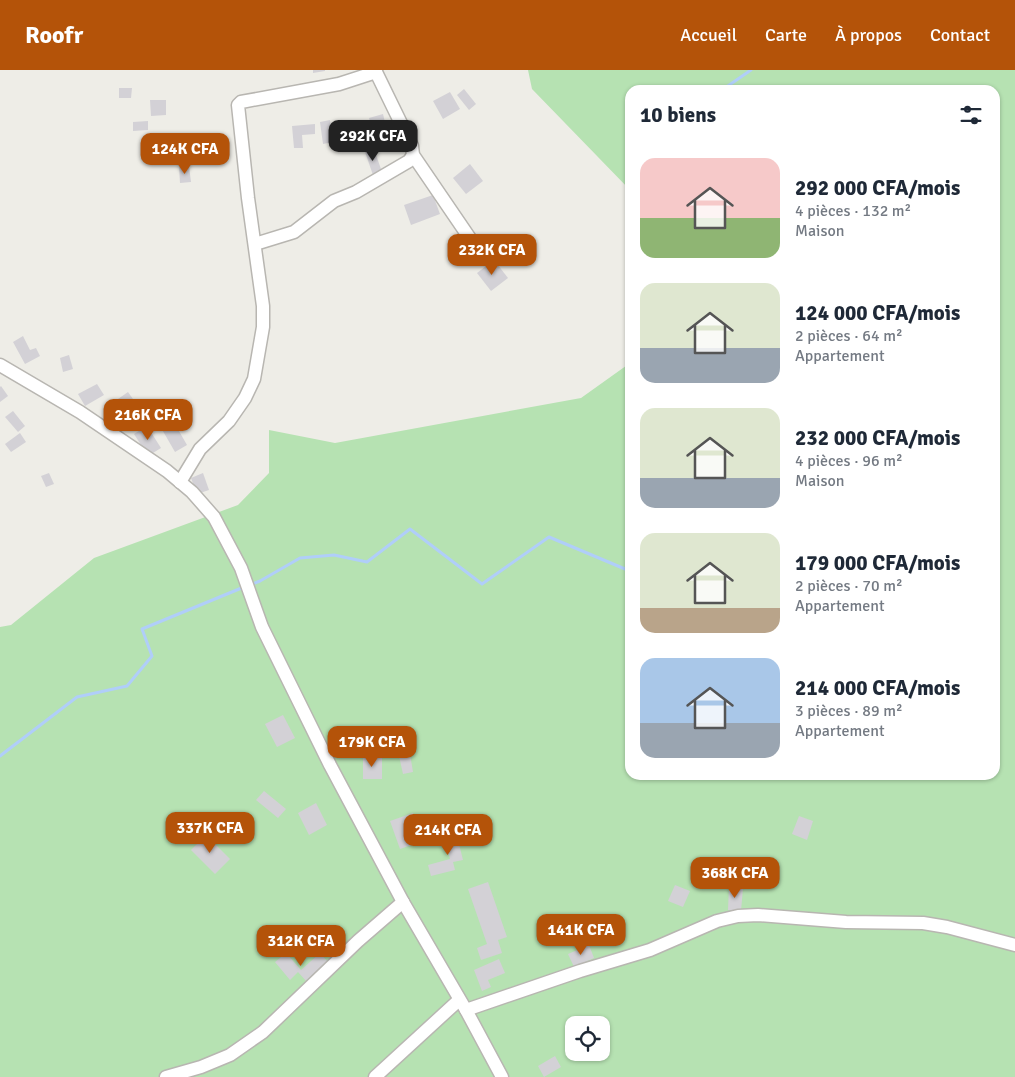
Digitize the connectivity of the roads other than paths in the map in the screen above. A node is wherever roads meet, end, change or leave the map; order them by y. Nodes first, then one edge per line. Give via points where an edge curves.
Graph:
1 (376, 71) edge
2 (413, 155) junction
3 (471, 240) dead end
4 (255, 244) junction
5 (0, 364) edge
6 (180, 482) junction
7 (403, 902) junction
8 (1015, 945) edge
9 (463, 1005) junction
10 (166, 1077) edge
11 (376, 1077) edge
12 (502, 1077) edge

1 - 2 street via 412,146
1 - 4 street via 340,84 238,105
2 - 3 street
2 - 4 street via 356,192 334,201 294,232
4 - 6 street via 263,327 254,379 230,421 200,449
5 - 6 street via 80,412
6 - 7 street via 219,525 241,568 262,627 291,687
7 - 9 street
7 - 10 street via 262,1032 230,1055
8 - 9 street via 923,923 738,916 717,921 650,950
9 - 11 street
9 - 12 street

